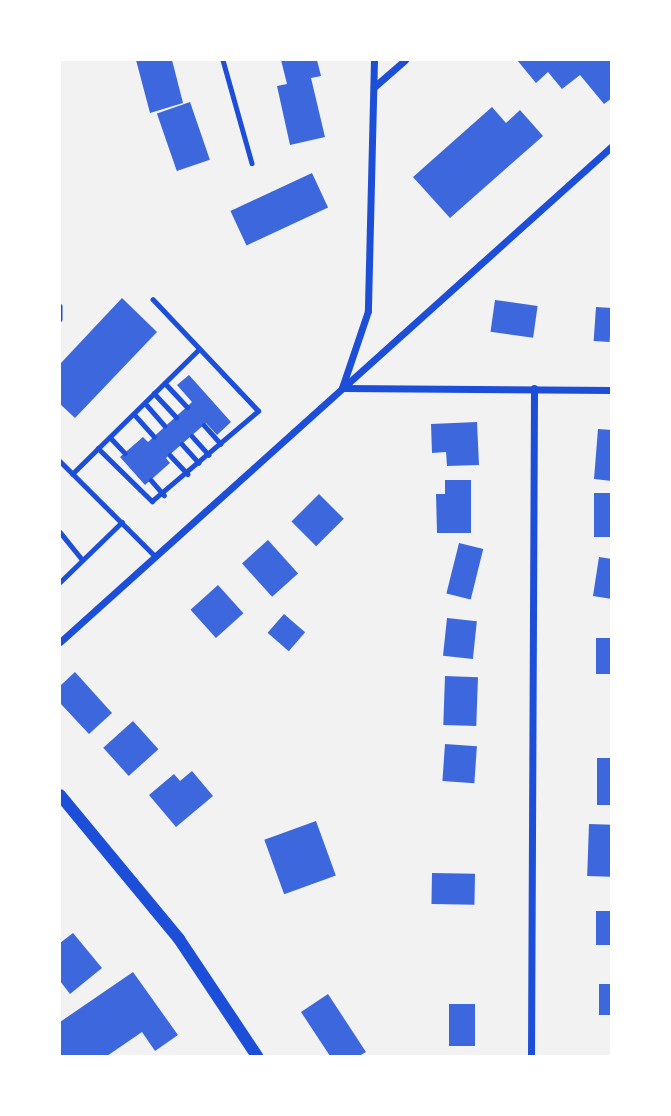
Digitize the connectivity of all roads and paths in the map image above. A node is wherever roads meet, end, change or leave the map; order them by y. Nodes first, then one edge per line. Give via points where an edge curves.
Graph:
1 (223, 60) edge
2 (374, 60) edge
3 (405, 60) edge
4 (374, 87) junction
5 (611, 146) edge
6 (252, 163) dead end
7 (153, 300) dead end
8 (60, 306) edge
9 (60, 319) edge
10 (199, 349) junction
11 (165, 383) junction
12 (342, 388) junction
13 (534, 388) junction
14 (611, 390) edge
15 (154, 393) junction
16 (145, 403) junction
17 (187, 407) dead end
18 (133, 414) junction
19 (176, 417) dead end
20 (204, 425) dead end
21 (165, 426) dead end
22 (154, 436) dead end
23 (192, 436) dead end
24 (110, 437) junction
25 (182, 444) dead end
26 (221, 444) junction
27 (98, 448) junction
28 (125, 453) dead end
29 (170, 454) dead end
30 (209, 455) junction
31 (60, 461) edge
32 (199, 463) junction
33 (72, 474) junction
34 (188, 474) junction
35 (151, 480) dead end
36 (164, 495) junction
37 (122, 522) junction
38 (60, 532) edge
39 (155, 556) junction
40 (82, 559) junction
41 (60, 582) edge
42 (60, 642) edge
43 (60, 795) edge
44 (257, 1056) edge
45 (531, 1056) edge

1 - 6 lane
2 - 4 street
3 - 4 street
4 - 12 street via 368,311
5 - 12 street
7 - 10 lane
8 - 9 lane
10 - 11 lane
10 - 26 lane via 258,411
11 - 15 lane
11 - 17 lane
12 - 13 street
12 - 39 street
13 - 14 street
13 - 45 street
15 - 16 lane
15 - 19 lane
16 - 18 lane
16 - 21 lane
18 - 22 lane
18 - 24 lane
20 - 26 lane
23 - 30 lane
24 - 27 lane
24 - 28 lane
25 - 32 lane
26 - 30 lane
27 - 33 lane
27 - 36 lane via 147,498 152,501
29 - 34 lane
30 - 32 lane
31 - 33 lane
32 - 34 lane
33 - 37 lane
34 - 36 lane
35 - 36 lane
37 - 39 lane
37 - 40 lane
38 - 40 lane
39 - 42 street
40 - 41 lane
43 - 44 main road via 179,939

